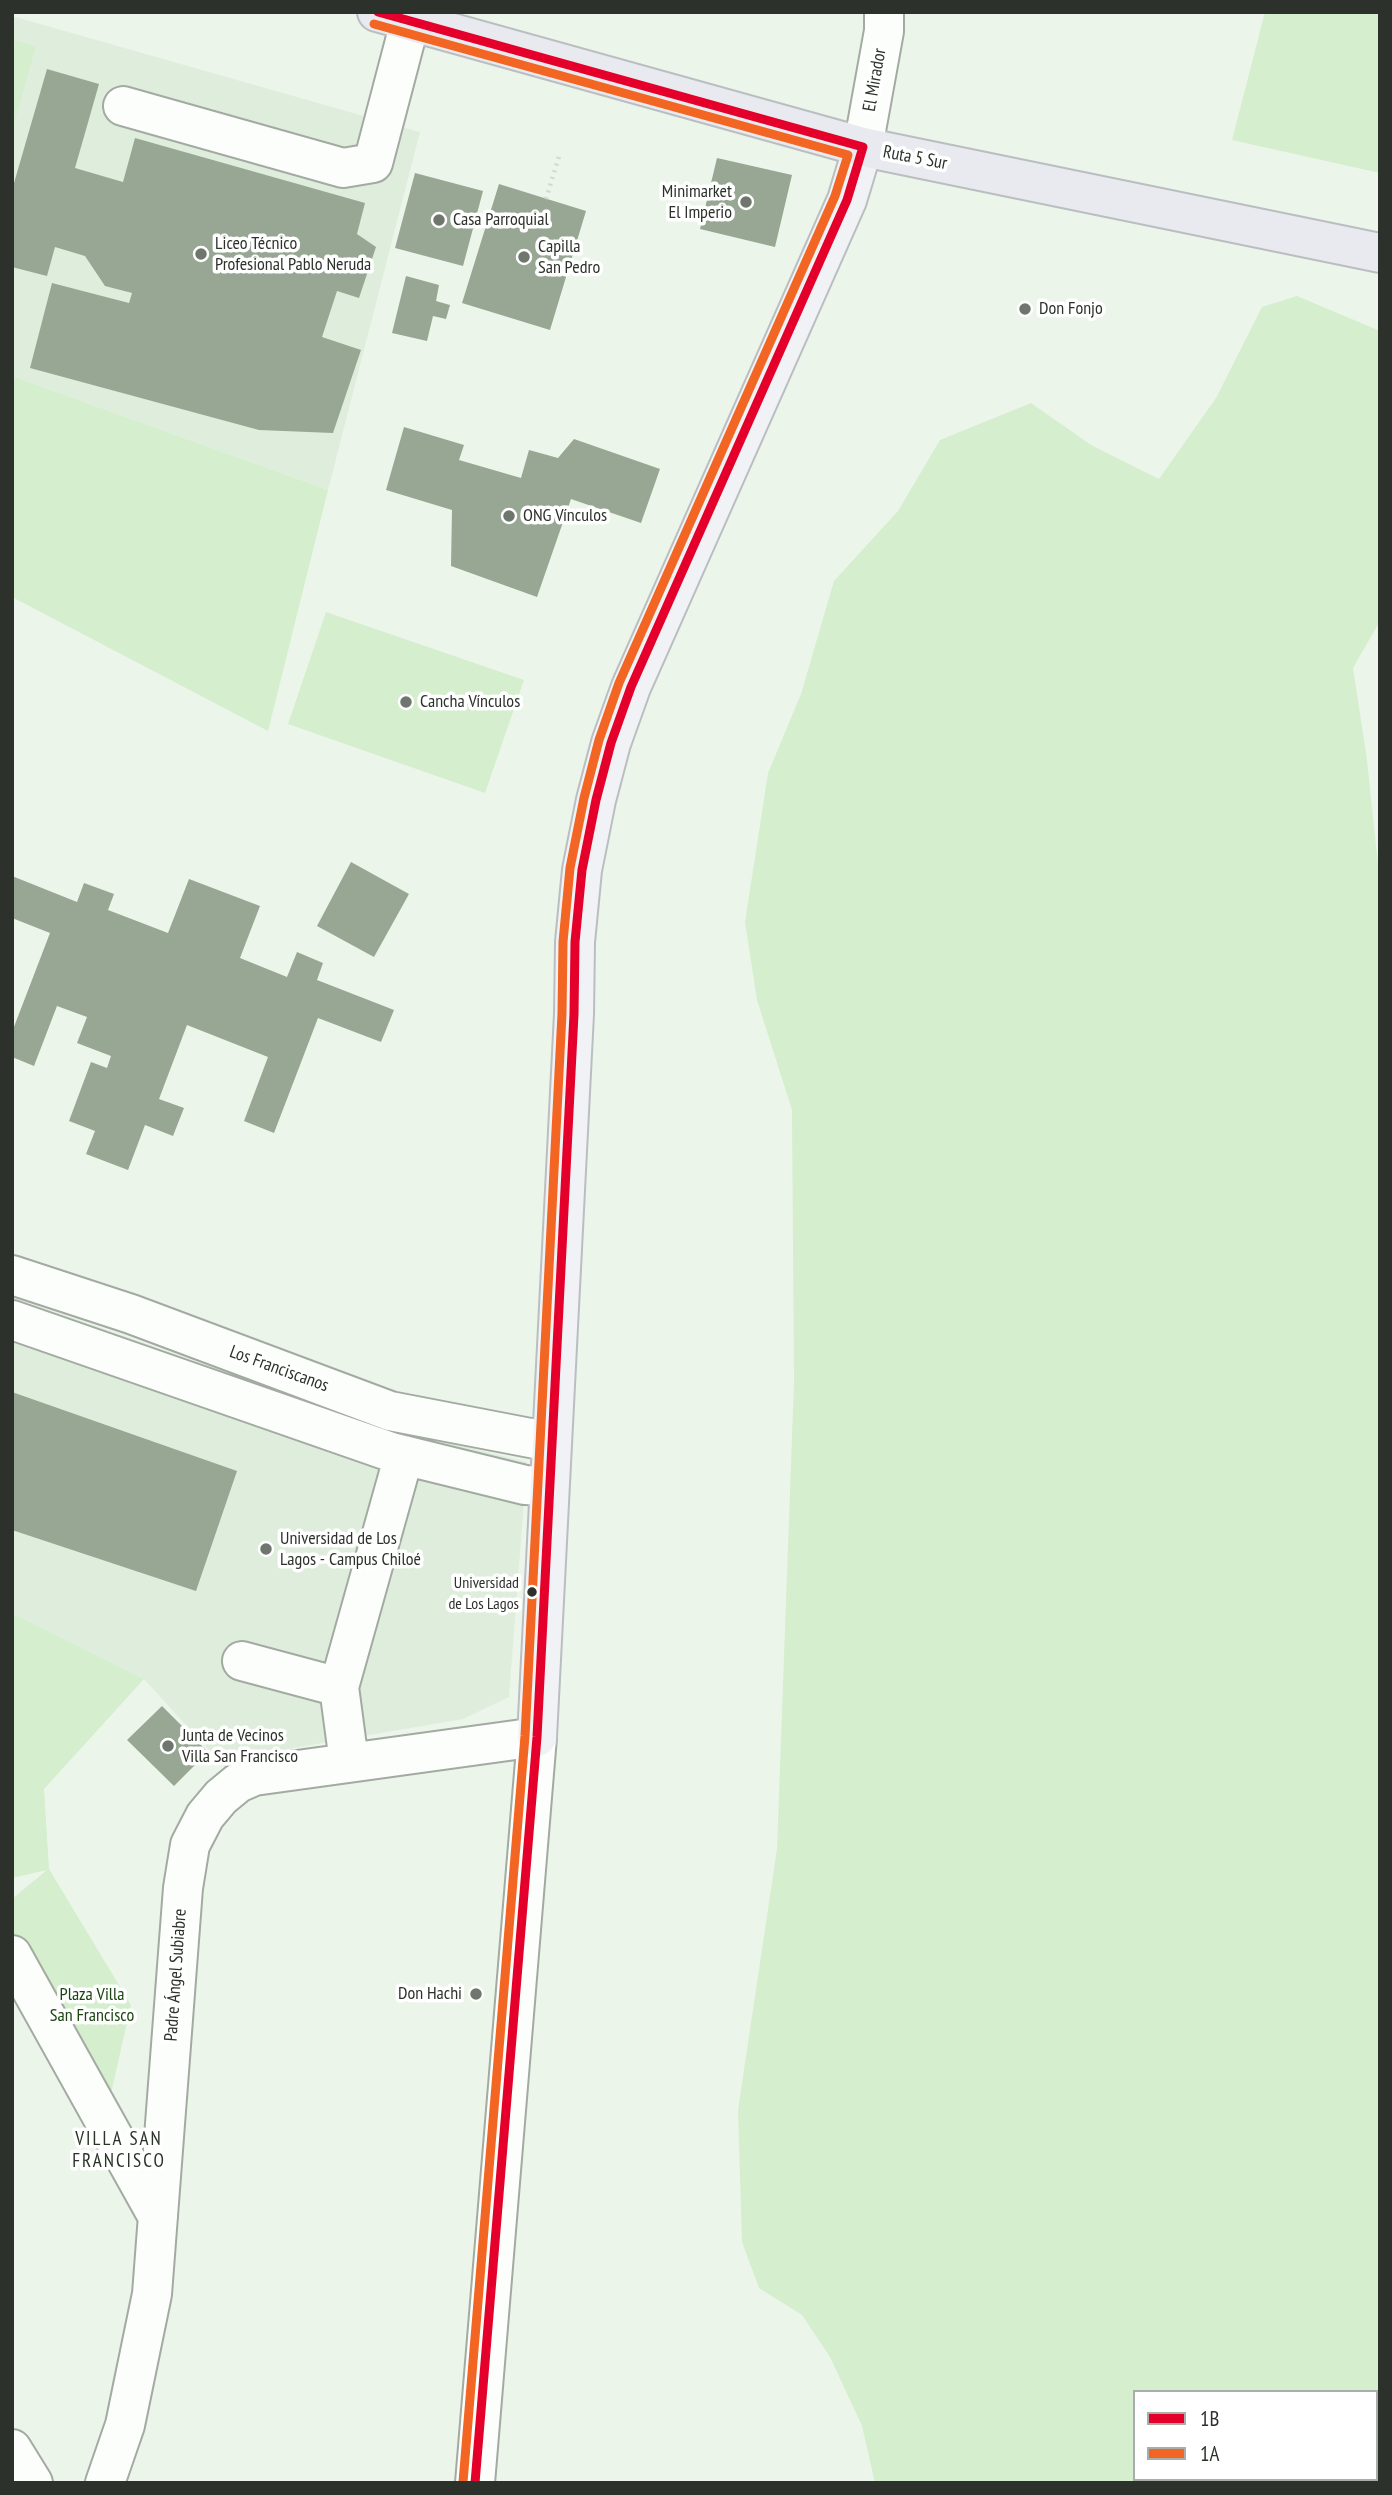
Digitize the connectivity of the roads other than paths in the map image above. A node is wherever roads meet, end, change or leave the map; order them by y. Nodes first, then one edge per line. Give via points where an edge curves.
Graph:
1 (884, 12) edge
2 (393, 17) edge
3 (123, 106) dead end
4 (863, 147) junction
5 (1380, 253) edge
6 (12, 1275) edge
7 (12, 1320) edge
8 (551, 1442) junction
9 (404, 1455) junction
10 (549, 1486) junction
11 (242, 1661) dead end
12 (339, 1687) junction
13 (537, 1737) junction
14 (349, 1762) junction
15 (12, 1955) edge
16 (158, 2217) junction
17 (12, 2449) edge
18 (33, 2483) edge
19 (105, 2483) edge
20 (475, 2483) edge

1 - 4 street, El Mirador
2 - 3 street via 373,163 343,168
2 - 4 highway, Ruta 5 Sur
4 - 5 highway, Ruta 5 Sur
4 - 8 main road via 846,200 631,687 596,800 582,870 575,942
6 - 8 street, Los Franciscanos via 131,1314 390,1411
7 - 9 street
8 - 10 main road
9 - 10 street via 525,1485
9 - 12 street
10 - 13 main road
11 - 12 street
12 - 14 street
13 - 14 street, Padre Ángel Subiabre
13 - 20 street
14 - 16 street, Padre Ángel Subiabre via 254,1776 238,1783 205,1816 190,1845
15 - 16 street
16 - 19 street, Padre Ángel Subiabre via 152,2294 125,2425
17 - 18 street

